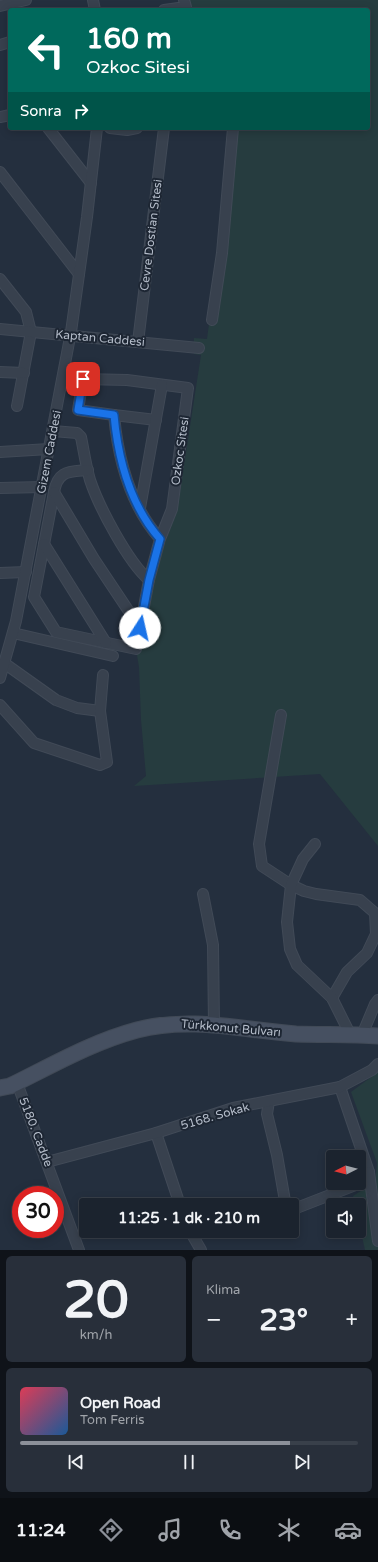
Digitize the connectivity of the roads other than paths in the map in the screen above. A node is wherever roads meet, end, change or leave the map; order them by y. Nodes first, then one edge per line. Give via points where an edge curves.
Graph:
1 (26, 0) edge
2 (185, 3) edge
3 (0, 6) edge
4 (170, 8) edge
5 (50, 130) edge
6 (97, 130) edge
7 (164, 130) edge
8 (233, 130) edge
9 (0, 172) edge
10 (91, 183) junction
11 (79, 274) junction
12 (0, 279) edge
13 (212, 320) dead end
14 (0, 329) edge
15 (32, 332) junction
16 (71, 336) junction
17 (138, 342) junction
18 (199, 348) dead end
19 (0, 372) edge
20 (24, 373) junction
21 (162, 385) junction
22 (17, 406) dead end
23 (114, 415) junction
24 (156, 420) junction
25 (52, 431) junction
26 (49, 449) junction
27 (0, 452) edge
28 (88, 470) junction
29 (42, 487) junction
30 (0, 488) edge
31 (54, 492) junction
32 (140, 508) junction
33 (160, 539) junction
34 (44, 544) junction
35 (26, 572) junction
36 (0, 573) edge
37 (149, 580) junction
38 (140, 628) junction
39 (13, 633) junction
40 (106, 643) junction
41 (113, 656) dead end
42 (4, 663) junction
43 (103, 675) dead end
44 (0, 678) edge
45 (0, 705) edge
46 (100, 710) junction
47 (281, 715) dead end
48 (315, 844) dead end
49 (291, 885) junction
50 (203, 894) dead end
51 (332, 998) junction
52 (378, 1000) edge
53 (214, 1025) junction
54 (356, 1034) junction
55 (378, 1036) edge
56 (378, 1064) edge
57 (17, 1083) junction
58 (340, 1087) junction
59 (0, 1088) edge
60 (269, 1101) junction
61 (156, 1133) junction
62 (47, 1162) junction
63 (369, 1172) junction
64 (366, 1175) edge
65 (343, 1190) edge
66 (178, 1198) edge
67 (284, 1198) edge
68 (299, 1207) edge
69 (194, 1238) edge
70 (378, 1241) edge
71 (79, 1250) edge
72 (201, 1250) edge

1 - 3 street
2 - 4 street
5 - 10 street
6 - 10 street, Gizem Caddesi
7 - 17 street, Cevre Dostian Sitesi
8 - 13 street via 222,253
9 - 11 street
10 - 11 street, Gizem Caddesi
11 - 16 street, Gizem Caddesi
12 - 15 street via 26,312
14 - 15 street, Kaptan Caddesi
15 - 16 street, Kaptan Caddesi
15 - 20 street
16 - 17 street, Kaptan Caddesi
16 - 25 street, Gizem Caddesi
17 - 18 street, Kaptan Caddesi
19 - 20 street
20 - 22 street
21 - 23 street, Ozkoc Sitesi via 127,380 83,379 78,410
21 - 24 street
21 - 33 street, Ozkoc Sitesi via 188,388 172,509
23 - 24 street
23 - 32 street via 121,464
24 - 32 street
25 - 26 street, Gizem Caddesi
25 - 28 street via 77,433 81,437
26 - 27 street
26 - 29 street, Gizem Caddesi
28 - 31 street, Ozkoc Sitesi via 69,472 60,476
28 - 37 street via 108,519 132,562
29 - 30 street
29 - 35 street, Gizem Caddesi
31 - 34 street, Ozkoc Sitesi
31 - 38 street via 94,559
32 - 33 street via 150,528
33 - 37 street, Ozkoc Sitesi
34 - 40 street
34 - 40 street, Ozkoc Sitesi via 34,597 56,632
35 - 36 street
35 - 39 street, Gizem Caddesi
37 - 38 street, Ozkoc Sitesi
38 - 40 street, Ozkoc Sitesi via 136,649
39 - 41 street
39 - 42 street, Gizem Caddesi
42 - 44 street, Gizem Caddesi
42 - 46 street via 56,700 78,708
43 - 46 street
45 - 46 street via 34,743 100,765 107,762
47 - 49 street via 259,844 262,866
48 - 49 street via 303,859
49 - 51 street via 288,922 290,949 297,965
49 - 51 street via 316,894 360,900 375,913 376,934 367,953 347,972
50 - 53 street via 213,945
51 - 54 street
52 - 54 street
53 - 54 street, Türkkonut Bulvarı via 297,1034
53 - 57 street, Türkkonut Bulvarı via 171,1024 137,1030 94,1045
54 - 55 street, Türkkonut Bulvarı
56 - 58 street, 5168. Sokak via 372,1070
57 - 59 street, Türkkonut Bulvarı
57 - 62 street, 5180. Cadde
58 - 60 street, 5168. Sokak
58 - 63 street
60 - 61 street, 5168. Sokak via 233,1108
60 - 67 street via 267,1114
61 - 62 street, 5168. Sokak
61 - 66 street
62 - 71 street, 5180. Cadde
63 - 64 street
63 - 70 street
65 - 68 street
69 - 72 street

